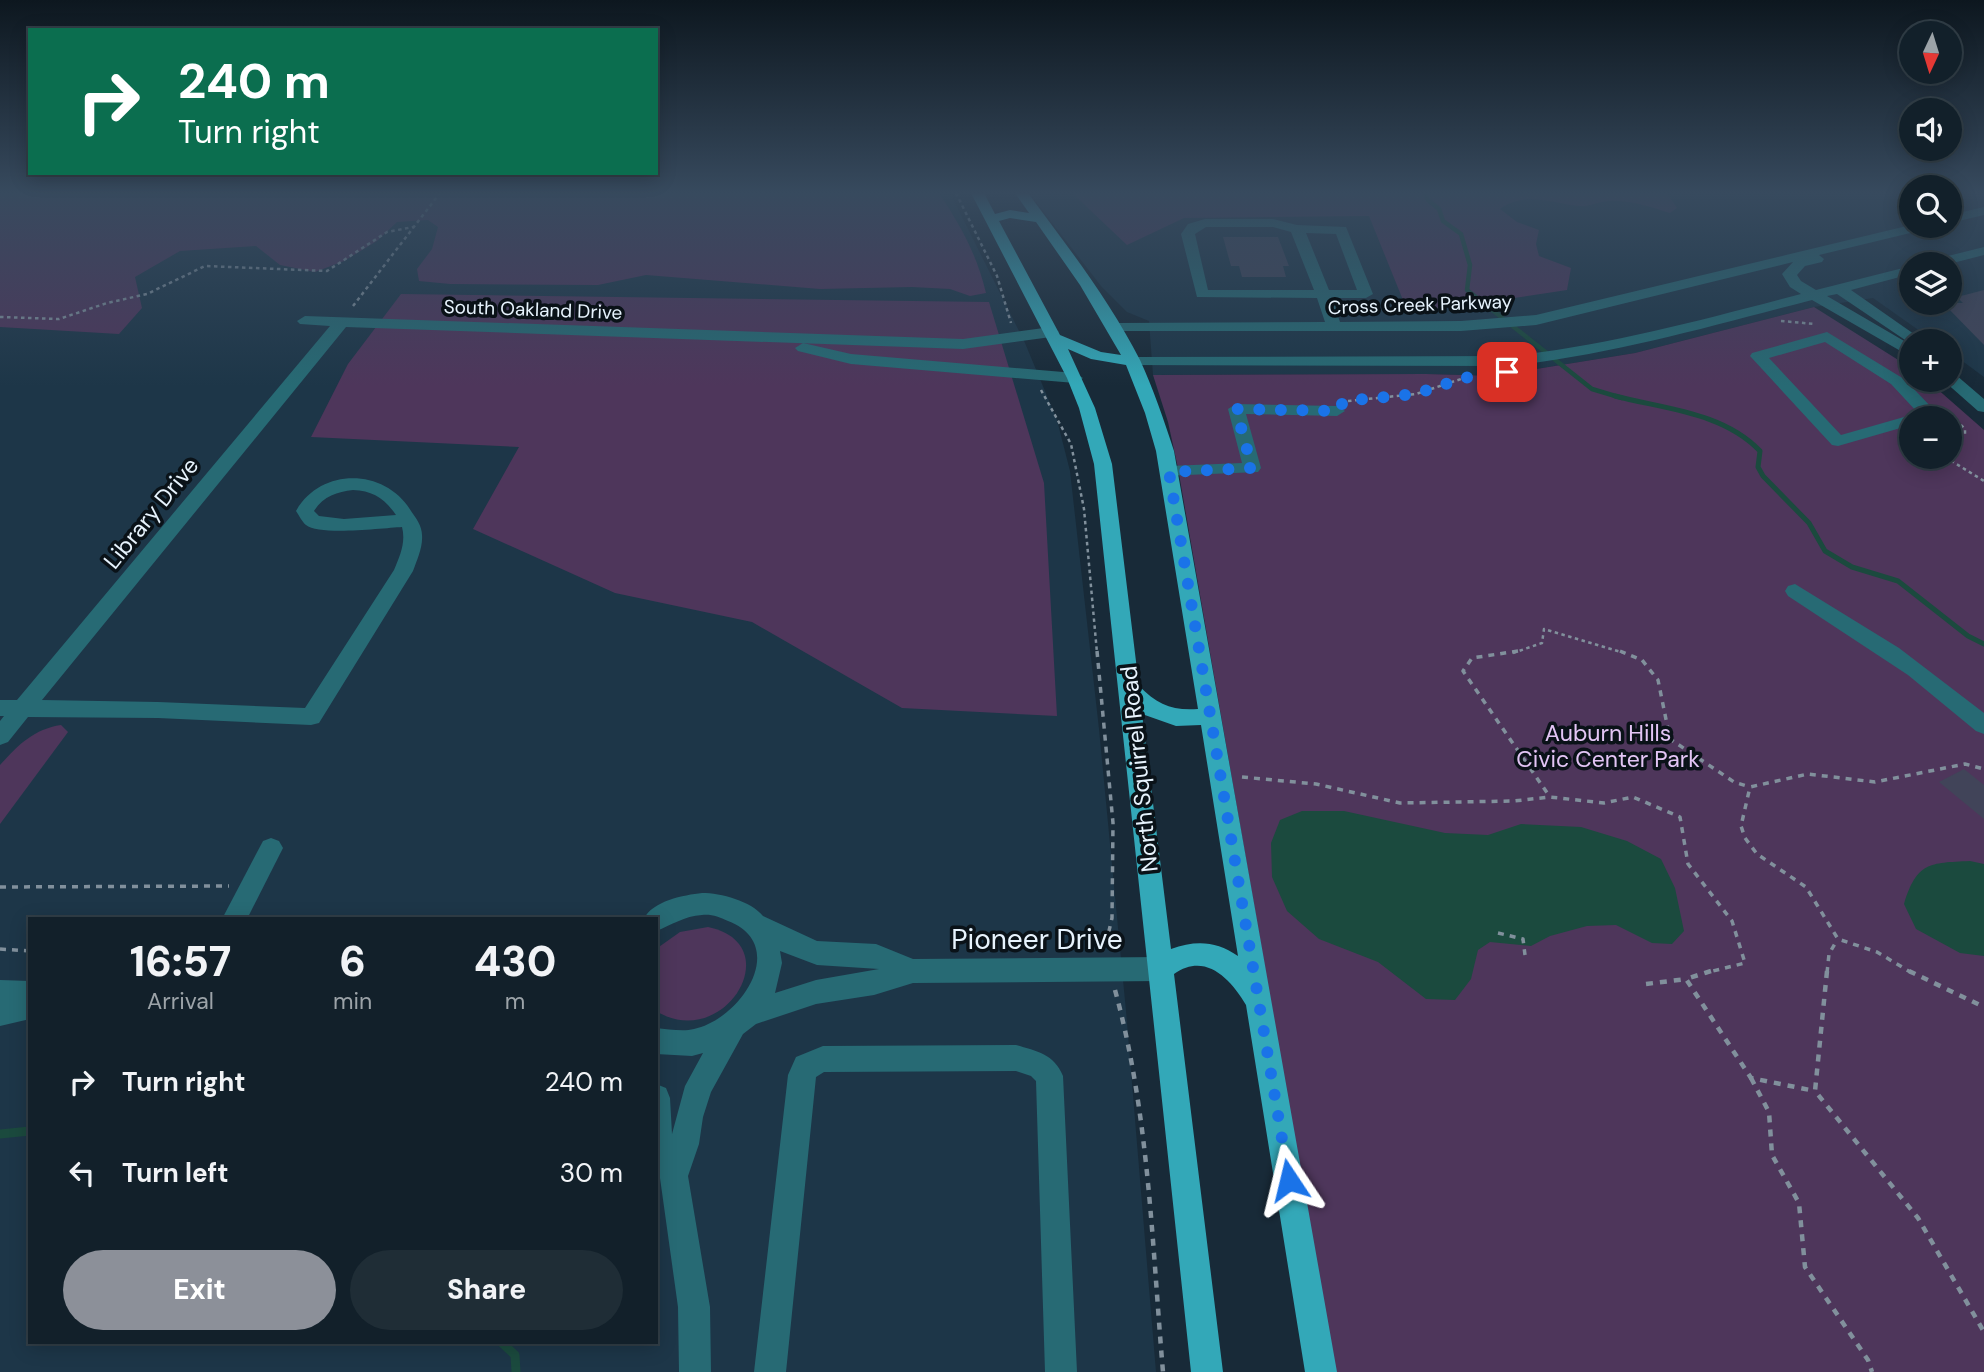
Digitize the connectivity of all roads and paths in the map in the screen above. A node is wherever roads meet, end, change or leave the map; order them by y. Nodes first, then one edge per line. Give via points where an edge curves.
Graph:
1 (351, 257) edge
2 (391, 257) edge
3 (988, 257) edge
4 (1011, 257) edge
5 (1067, 257) edge
6 (1193, 257) edge
7 (1308, 257) edge
8 (1352, 257) edge
9 (1792, 257) edge
10 (1825, 257) edge
11 (1899, 273) edge
12 (1840, 289) junction
13 (1322, 294) junction
14 (1812, 296) junction
15 (0, 317) edge
16 (304, 321) dead end
17 (1779, 321) dead end
18 (342, 322) junction
19 (1817, 324) dead end
20 (1334, 326) junction
21 (1117, 328) junction
22 (1899, 329) edge
23 (1013, 332) dead end
24 (1053, 335) junction
25 (760, 338) junction
26 (1899, 345) edge
27 (1133, 362) junction
28 (1899, 375) edge
29 (1475, 376) dead end
30 (1074, 378) junction
31 (1039, 387) dead end
32 (1962, 388) edge
33 (1923, 392) edge
34 (1939, 406) edge
35 (1984, 407) edge
36 (1337, 411) joint
37 (1899, 423) edge
38 (1962, 467) edge
39 (1169, 472) junction
40 (1984, 481) edge
41 (407, 520) dead end
42 (1795, 591) dead end
43 (1131, 691) junction
44 (0, 708) edge
45 (24, 709) junction
46 (1210, 715) junction
47 (1984, 725) edge
48 (0, 736) edge
49 (1984, 769) edge
50 (1221, 777) junction
51 (1750, 786) junction
52 (1550, 797) junction
53 (271, 848) dead end
54 (236, 886) dead end
55 (0, 887) edge
56 (234, 917) edge
57 (658, 919) edge
58 (756, 925) junction
59 (1498, 933) dead end
60 (1112, 939) dead end
61 (1838, 939) junction
62 (0, 949) edge
63 (28, 951) edge
64 (1525, 955) dead end
65 (1161, 969) junction
66 (913, 971) junction
67 (1686, 979) junction
68 (1646, 984) dead end
69 (0, 992) edge
70 (28, 993) edge
71 (1116, 1000) dead end
72 (1259, 1004) junction
73 (28, 1006) edge
74 (1984, 1007) edge
75 (0, 1013) edge
76 (741, 1020) junction
77 (658, 1041) edge
78 (1751, 1078) junction
79 (1815, 1091) junction
80 (658, 1130) edge
81 (674, 1176) junction
82 (1984, 1332) edge
83 (695, 1372) edge
84 (770, 1372) edge
85 (1061, 1372) edge
86 (1163, 1372) edge
87 (1207, 1372) edge
88 (1321, 1372) edge
89 (1871, 1372) edge

1 - 15 path via 327,271 205,266 147,294 59,319
2 - 18 path
3 - 23 path
4 - 24 main road, North Squirrel Road
5 - 21 main road
6 - 13 street via 1202,294
7 - 13 street
8 - 13 street via 1366,294
9 - 20 street, Cross Creek Parkway via 1536,320 1461,326
10 - 14 street via 1800,263 1789,274
11 - 12 street
12 - 14 street
12 - 22 street
13 - 20 street
14 - 26 street
14 - 27 street via 1629,343 1508,361
16 - 18 street, South Oakland Drive
17 - 19 path
18 - 25 street, South Oakland Drive
18 - 45 street, Library Drive
20 - 21 street, Cross Creek Parkway
21 - 27 main road
24 - 25 street, South Oakland Drive via 963,344
24 - 27 main road via 1097,356
24 - 30 main road, North Squirrel Road
25 - 30 street, South Oakland Drive via 851,359
27 - 39 main road via 1154,411
28 - 37 street via 1828,337 1758,356 1838,441
29 - 36 path via 1416,394 1344,401
30 - 43 main road, North Squirrel Road via 1103,464
31 - 60 path via 1071,444 1083,500 1113,822 1108,935
32 - 35 street
33 - 34 path
36 - 39 street via 1236,409 1252,468
38 - 40 path
39 - 46 main road
41 - 45 street via 412,540 403,571 310,717
42 - 47 street via 1892,651
43 - 46 main road via 1160,716 1188,720
43 - 65 main road, North Squirrel Road
44 - 45 street
45 - 48 street, Library Drive
46 - 50 main road
49 - 51 path via 1965,764 1875,782 1808,775
50 - 52 path via 1315,784 1400,803
50 - 72 main road
51 - 52 path via 1734,782 1670,740 1658,680 1642,660 1544,629 1542,643 1513,653 1472,658 1463,671
51 - 61 path via 1741,826 1745,838 1757,854 1806,887
52 - 67 path via 1604,803 1633,797 1680,817 1688,864 1732,921 1745,963
53 - 56 street
54 - 55 path
57 - 58 street, Pioneer Drive via 685,907 712,904 737,911
58 - 66 street, Pioneer Drive via 817,953 876,956
58 - 76 street via 767,944 769,967 764,990
59 - 64 path via 1523,939
61 - 74 path via 1877,952
61 - 79 path via 1829,954
62 - 63 path
65 - 66 street, Pioneer Drive
65 - 72 main road via 1181,954 1210,955 1238,971
65 - 87 main road, North Squirrel Road
66 - 76 street, Pioneer Drive via 816,992
67 - 68 path
67 - 78 path
69 - 70 street
71 - 86 path via 1138,1089
72 - 88 main road
73 - 75 street
76 - 77 street, Pioneer Drive via 696,1044
76 - 81 street via 715,1055 696,1094
78 - 79 path
78 - 89 path via 1769,1112 1772,1155 1799,1203 1805,1267 1868,1360
79 - 82 path via 1918,1218
80 - 81 street via 659,1146
81 - 83 street via 694,1307
84 - 85 street via 806,1067 823,1059 1016,1058 1039,1065 1049,1076

